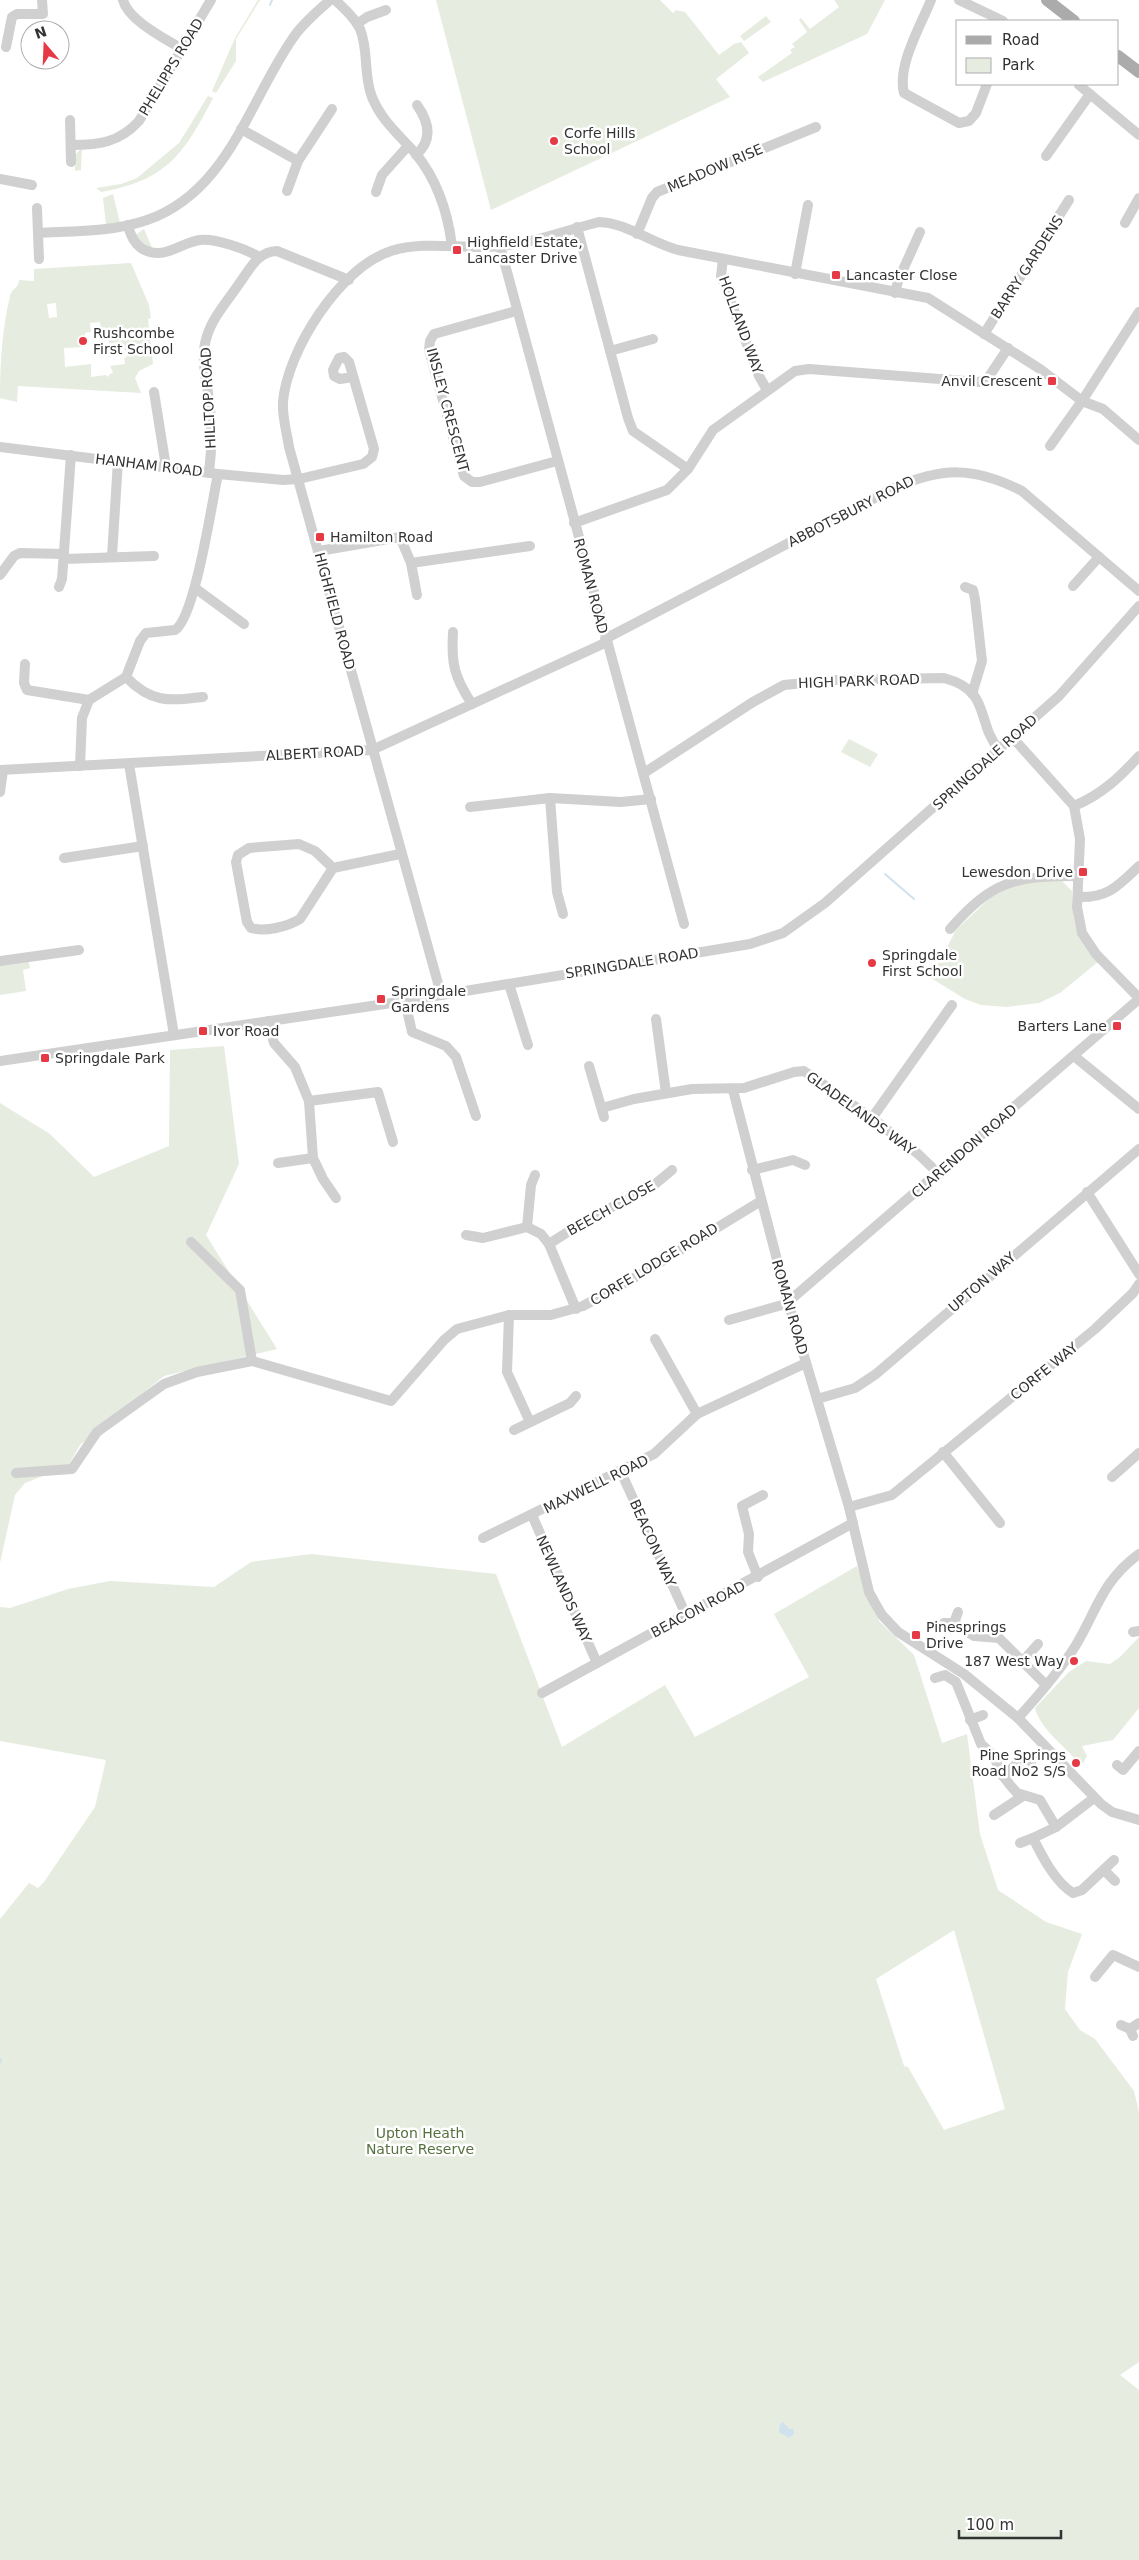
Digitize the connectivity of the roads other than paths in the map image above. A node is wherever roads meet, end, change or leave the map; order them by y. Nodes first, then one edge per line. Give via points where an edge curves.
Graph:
1 (42, 0) edge
2 (123, 0) edge
3 (212, 0) edge
4 (330, 0) edge
5 (336, 0) edge
6 (930, 0) edge
7 (960, 0) edge
8 (1047, 0) edge
9 (386, 10) dead end
10 (1001, 20) edge
11 (1073, 20) edge
12 (357, 24) junction
13 (6, 47) dead end
14 (182, 49) junction
15 (1119, 57) edge
16 (1139, 72) edge
17 (990, 85) edge
18 (1079, 85) dead end
19 (1090, 94) junction
20 (417, 105) dead end
21 (332, 108) dead end
22 (70, 120) dead end
23 (816, 127) dead end
24 (241, 129) junction
25 (1139, 135) edge
26 (71, 145) junction
27 (408, 146) junction
28 (416, 155) junction
29 (1046, 156) dead end
30 (298, 161) junction
31 (71, 162) dead end
32 (0, 179) edge
33 (32, 185) dead end
34 (287, 191) dead end
35 (376, 192) dead end
36 (1139, 198) edge
37 (1069, 200) dead end
38 (808, 205) dead end
39 (37, 208) dead end
40 (1125, 222) dead end
41 (128, 225) junction
42 (576, 227) junction
43 (920, 232) dead end
44 (38, 233) junction
45 (637, 234) junction
46 (452, 246) junction
47 (500, 246) junction
48 (259, 257) junction
49 (39, 259) dead end
50 (723, 259) junction
51 (795, 274) junction
52 (349, 280) junction
53 (895, 292) junction
54 (516, 311) junction
55 (1139, 312) edge
56 (984, 334) junction
57 (653, 339) dead end
58 (1008, 348) junction
59 (610, 351) junction
60 (353, 377) dead end
61 (767, 390) junction
62 (154, 392) dead end
63 (1082, 401) junction
64 (1139, 440) edge
65 (1050, 446) dead end
66 (0, 447) edge
67 (71, 455) junction
68 (118, 461) junction
69 (557, 462) junction
70 (166, 467) junction
71 (688, 469) junction
72 (213, 473) junction
73 (299, 479) junction
74 (574, 523) junction
75 (530, 546) dead end
76 (319, 551) junction
77 (64, 556) junction
78 (112, 556) junction
79 (154, 556) dead end
80 (1099, 557) junction
81 (411, 563) junction
82 (0, 575) edge
83 (965, 586) dead end
84 (1073, 586) dead end
85 (59, 587) dead end
86 (195, 588) junction
87 (1139, 591) edge
88 (417, 595) dead end
89 (1139, 606) edge
90 (244, 624) dead end
91 (453, 632) dead end
92 (606, 641) junction
93 (25, 664) dead end
94 (126, 676) junction
95 (972, 694) junction
96 (203, 697) dead end
97 (89, 700) junction
98 (472, 704) junction
99 (1013, 738) junction
100 (372, 750) junction
101 (999, 750) junction
102 (1139, 756) edge
103 (129, 764) junction
104 (80, 766) junction
105 (2, 770) edge
106 (644, 773) junction
107 (0, 792) edge
108 (550, 798) junction
109 (651, 799) junction
110 (1074, 806) junction
111 (470, 807) dead end
112 (143, 846) junction
113 (400, 854) junction
114 (64, 858) dead end
115 (1139, 866) edge
116 (333, 868) junction
117 (1079, 876) junction
118 (1078, 897) junction
119 (564, 914) dead end
120 (684, 924) dead end
121 (950, 929) dead end
122 (79, 950) dead end
123 (0, 961) edge
124 (509, 984) junction
125 (441, 994) junction
126 (1139, 998) edge
127 (405, 1001) junction
128 (952, 1005) dead end
129 (656, 1019) dead end
130 (268, 1021) junction
131 (174, 1035) junction
132 (528, 1045) dead end
133 (1074, 1056) junction
134 (0, 1060) edge
135 (589, 1066) dead end
136 (733, 1090) junction
137 (666, 1093) junction
138 (309, 1101) junction
139 (1139, 1109) edge
140 (476, 1116) dead end
141 (872, 1118) junction
142 (393, 1142) dead end
143 (1139, 1149) edge
144 (313, 1158) junction
145 (278, 1163) dead end
146 (805, 1165) dead end
147 (672, 1170) dead end
148 (752, 1170) junction
149 (938, 1173) junction
150 (535, 1175) dead end
151 (1087, 1192) junction
152 (336, 1198) dead end
153 (761, 1201) junction
154 (527, 1227) junction
155 (466, 1235) dead end
156 (191, 1242) dead end
157 (548, 1244) junction
158 (1139, 1274) edge
159 (1139, 1284) edge
160 (788, 1303) junction
161 (576, 1309) junction
162 (509, 1315) junction
163 (729, 1320) dead end
164 (655, 1339) dead end
165 (252, 1361) junction
166 (806, 1363) junction
167 (576, 1396) dead end
168 (817, 1399) junction
169 (697, 1414) junction
170 (530, 1422) junction
171 (514, 1430) dead end
172 (943, 1452) junction
173 (1139, 1453) edge
174 (621, 1472) junction
175 (16, 1473) dead end
176 (1112, 1477) dead end
177 (763, 1495) dead end
178 (849, 1507) junction
179 (532, 1515) junction
180 (853, 1523) junction
181 (1000, 1523) dead end
182 (483, 1538) dead end
183 (1139, 1554) edge
184 (758, 1577) junction
185 (958, 1612) dead end
186 (686, 1615) junction
187 (1038, 1644) dead end
188 (1023, 1661) junction
189 (597, 1663) junction
190 (935, 1678) dead end
191 (1046, 1685) junction
192 (542, 1692) dead end
193 (983, 1715) dead end
194 (1018, 1718) junction
195 (970, 1720) junction
196 (1139, 1752) edge
197 (1031, 1762) dead end
198 (1123, 1770) dead end
199 (1003, 1776) junction
200 (1023, 1796) junction
201 (1094, 1798) junction
202 (994, 1815) dead end
203 (1139, 1820) edge
204 (1056, 1827) junction
205 (1033, 1838) junction
206 (1020, 1843) dead end
207 (1114, 1860) dead end
208 (1104, 1870) junction
209 (1114, 1881) dead end
210 (1139, 1967) edge
211 (1095, 1977) dead end

1 - 13 street via 43,14 17,14 12,17
2 - 14 street via 134,18
3 - 14 street, PHELIPPS ROAD
4 - 24 street via 294,36
5 - 12 street
6 - 17 street via 903,68 904,94 959,123 969,121 976,114
7 - 10 street
8 - 11 main road
9 - 12 street
12 - 27 street via 362,36 371,96 389,125
14 - 26 street, PHELIPPS ROAD via 132,128 101,145
15 - 16 main road
18 - 19 street
19 - 25 street
19 - 29 street
20 - 28 street via 428,136 426,144
21 - 30 street
22 - 26 street
23 - 45 street, MEADOW RISE via 657,192
24 - 30 street
24 - 41 street via 214,172 193,194 156,217
26 - 31 street
27 - 28 street
27 - 35 street via 382,175
28 - 46 street via 432,180 445,211
30 - 34 street
32 - 33 street
36 - 40 street
37 - 56 street, BARRY GARDENS
38 - 51 street
39 - 44 street
41 - 44 street
41 - 48 street via 135,242 150,253 166,252 202,240 241,248
42 - 45 street, HIGHFIELD ROAD via 609,222
42 - 47 street, HIGHFIELD ROAD
42 - 59 street
43 - 53 street
44 - 49 street
45 - 50 street, HIGHFIELD ROAD via 662,246
46 - 47 street, HIGHFIELD ROAD
46 - 52 street, HIGHFIELD ROAD via 421,246 390,252 362,267
47 - 54 street, ROMAN ROAD
48 - 52 street via 277,250
48 - 72 street, HILLTOP ROAD via 206,337 204,363
50 - 51 street, HIGHFIELD ROAD
50 - 61 street, HOLLAND WAY via 721,276
51 - 53 street, HIGHFIELD ROAD
52 - 73 street, HIGHFIELD ROAD via 313,324 288,377 283,414
53 - 56 street, HIGHFIELD ROAD via 928,298
54 - 69 street, ROMAN ROAD
54 - 69 street, INSLEY CRESCENT via 434,334 429,350 464,476 472,482 480,482
55 - 63 street
56 - 58 street, HIGHFIELD ROAD
57 - 59 street
58 - 61 street via 988,378 979,382 809,369 796,372
58 - 63 street, HIGHFIELD ROAD
59 - 71 street via 633,431
60 - 73 street, HANHAM ROAD via 374,449 372,457 363,464
61 - 71 street via 713,430
62 - 70 street
63 - 64 street, HIGHFIELD ROAD via 1103,408
63 - 65 street
66 - 67 street, HANHAM ROAD
67 - 68 street, HANHAM ROAD
67 - 77 street
68 - 70 street, HANHAM ROAD
68 - 78 street
69 - 74 street, ROMAN ROAD
70 - 72 street, HANHAM ROAD
71 - 74 street via 661,494
72 - 73 street, HANHAM ROAD
72 - 86 street, HILLTOP ROAD
73 - 76 street, HIGHFIELD ROAD
74 - 92 street, ROMAN ROAD
75 - 81 street
76 - 81 street via 400,537
76 - 100 street, HIGHFIELD ROAD
77 - 78 street
77 - 82 street via 20,553
77 - 85 street
78 - 79 street
80 - 84 street
80 - 87 street, ABBOTSBURY ROAD
80 - 92 street, ABBOTSBURY ROAD via 1035,502 1009,485 979,473 938,472 892,489
81 - 88 street
83 - 95 street via 973,590 982,661
86 - 90 street
86 - 94 street, HILLTOP ROAD via 180,627 146,633
89 - 99 street, SPRINGDALE ROAD via 1059,696
91 - 98 street via 452,660 461,688
92 - 98 street, ALBERT ROAD
92 - 106 street, ROMAN ROAD
93 - 97 street via 27,690
94 - 96 street via 156,699
94 - 97 street
95 - 101 street, HIGH PARK ROAD via 980,703 989,735
95 - 106 street, HIGH PARK ROAD via 959,683 944,678 835,680 784,685 752,702
97 - 104 street via 82,718
98 - 100 street, ALBERT ROAD
99 - 101 street, SPRINGDALE ROAD
99 - 110 street
100 - 103 street, ALBERT ROAD
100 - 113 street, HIGHFIELD ROAD
101 - 124 street, SPRINGDALE ROAD via 825,903 776,937
102 - 110 street via 1118,779
103 - 104 street, ALBERT ROAD
103 - 112 street
104 - 105 street, ALBERT ROAD
105 - 107 street
106 - 109 street, ROMAN ROAD
108 - 109 street via 621,802
108 - 111 street
108 - 119 street via 557,892
109 - 120 street, ROMAN ROAD
110 - 117 street via 1080,839
112 - 114 street
112 - 131 street
113 - 116 street
113 - 125 street, HIGHFIELD ROAD
115 - 118 street via 1113,890 1099,896
116 - 116 street via 309,847 299,844 242,851 236,862 247,922 251,928 265,929 300,919
117 - 118 street
117 - 121 street via 1035,876 1007,883 990,891
118 - 126 street via 1082,933 1096,954
122 - 123 street
124 - 125 street, SPRINGDALE ROAD
124 - 132 street
125 - 127 street, SPRINGDALE ROAD
126 - 133 street, CLARENDON ROAD
127 - 130 street, SPRINGDALE ROAD
127 - 140 street via 412,1032 446,1046 456,1057
128 - 141 street
129 - 137 street
130 - 131 street, SPRINGDALE ROAD
130 - 138 street via 274,1043 295,1067
131 - 134 street, SPRINGDALE ROAD
133 - 139 street
133 - 149 street, CLARENDON ROAD
135 - 137 street, GLADELANDS WAY via 603,1112
136 - 137 street, GLADELANDS WAY via 692,1089
136 - 141 street, GLADELANDS WAY via 804,1071
136 - 148 street, ROMAN ROAD
138 - 142 street via 378,1092
138 - 144 street
141 - 149 street, GLADELANDS WAY
143 - 151 street, UPTON WAY
144 - 145 street
144 - 152 street
146 - 148 street via 793,1160
147 - 157 street, BEECH CLOSE via 648,1190 590,1217
148 - 153 street, ROMAN ROAD
149 - 160 street, CLARENDON ROAD
150 - 154 street
151 - 158 street
151 - 168 street, UPTON WAY via 876,1374 855,1388
153 - 160 street, ROMAN ROAD
153 - 161 street, CORFE LODGE ROAD via 641,1274
154 - 155 street via 483,1238
154 - 157 street via 541,1234
156 - 165 street via 240,1290
157 - 161 street
159 - 172 street, CORFE WAY via 1095,1329
160 - 163 street
160 - 166 street, ROMAN ROAD
161 - 162 street, CORFE LODGE ROAD via 551,1315
162 - 165 street, CORFE LODGE ROAD via 457,1329 391,1401
162 - 170 street via 507,1372
164 - 169 street
165 - 175 street, CORFE LODGE ROAD via 197,1372 164,1384 97,1432 72,1469
166 - 168 street, ROMAN ROAD
166 - 169 street, MAXWELL ROAD
167 - 170 street via 570,1403
168 - 178 street, ROMAN ROAD
169 - 174 street, MAXWELL ROAD via 654,1454
170 - 171 street
172 - 178 street, CORFE WAY via 892,1495
172 - 181 street
173 - 176 street
174 - 179 street, MAXWELL ROAD
174 - 186 street, BEACON WAY
177 - 184 street via 742,1506 749,1534 748,1552
178 - 180 street, ROMAN ROAD
179 - 182 street, MAXWELL ROAD
179 - 189 street, NEWLANDS WAY
180 - 184 street, BEACON ROAD
180 - 194 street via 869,1592 882,1615 898,1632 964,1674
183 - 191 street via 1110,1581 1076,1645
184 - 186 street, BEACON ROAD
185 - 188 street via 949,1623 974,1636 999,1638
186 - 189 street, BEACON ROAD
187 - 188 street
188 - 191 street
189 - 192 street, BEACON ROAD
190 - 195 street via 945,1676 956,1682
191 - 194 street
193 - 195 street
194 - 201 street
195 - 199 street via 981,1744 996,1758
196 - 198 street
197 - 199 street via 1025,1757
199 - 200 street via 1014,1791
200 - 202 street
200 - 204 street via 1034,1796 1040,1800
201 - 203 street via 1112,1812
201 - 204 street
204 - 205 street
205 - 206 street
205 - 208 street via 1041,1856 1065,1888 1073,1893 1082,1890
207 - 208 street
208 - 209 street
210 - 211 street via 1113,1952

